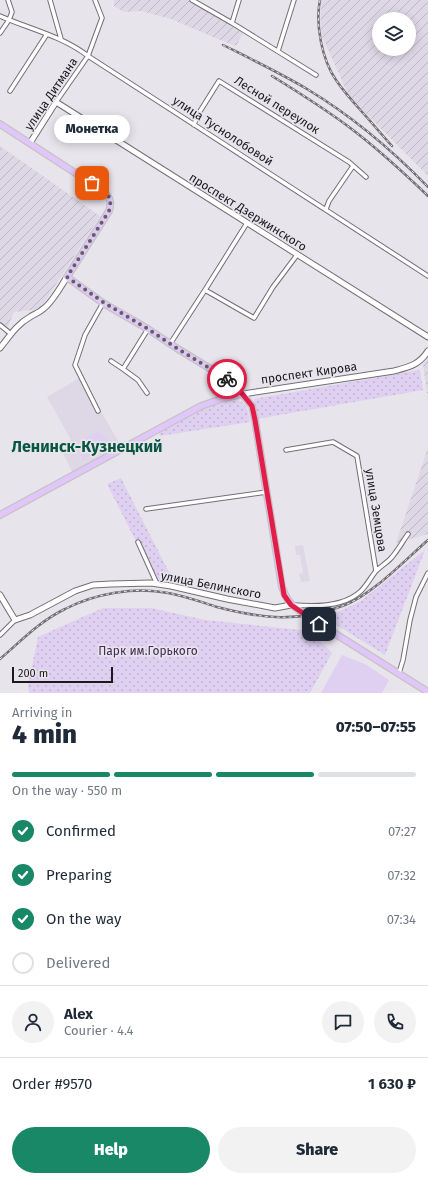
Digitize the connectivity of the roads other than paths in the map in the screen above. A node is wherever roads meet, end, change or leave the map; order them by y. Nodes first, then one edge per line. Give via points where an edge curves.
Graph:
1 (8, 0) edge
2 (50, 0) edge
3 (95, 0) edge
4 (192, 0) edge
5 (239, 0) edge
6 (294, 0) edge
7 (0, 16) edge
8 (9, 20) junction
9 (232, 23) junction
10 (0, 33) edge
11 (47, 34) junction
12 (61, 40) junction
13 (278, 51) junction
14 (88, 56) junction
15 (316, 75) dead end
16 (10, 91) dead end
17 (56, 102) junction
18 (0, 124) edge
19 (194, 125) junction
20 (30, 143) junction
21 (353, 166) junction
22 (366, 177) dead end
23 (326, 209) junction
24 (247, 223) junction
25 (297, 255) junction
26 (428, 276) edge
27 (67, 277) junction
28 (205, 290) junction
29 (103, 302) junction
30 (0, 325) edge
31 (148, 329) junction
32 (11, 334) junction
33 (428, 337) edge
34 (170, 344) junction
35 (0, 348) edge
36 (428, 351) edge
37 (111, 361) dead end
38 (123, 369) junction
39 (147, 393) dead end
40 (243, 394) junction
41 (98, 412) dead end
42 (286, 450) dead end
43 (267, 492) junction
44 (146, 509) dead end
45 (0, 515) edge
46 (408, 534) dead end
47 (138, 542) dead end
48 (376, 571) junction
49 (428, 573) edge
50 (157, 584) junction
51 (0, 595) edge
52 (291, 605) junction
53 (15, 620) junction
54 (0, 635) edge
55 (399, 673) junction
56 (428, 692) edge

1 - 8 street via 12,12
2 - 12 street
3 - 14 street, улица Дитмана via 102,18
4 - 9 street
5 - 9 street
6 - 13 street
7 - 8 street, улица Туснолобовой
8 - 10 street
8 - 11 street, улица Туснолобовой
9 - 13 street
11 - 12 street, улица Туснолобовой
11 - 16 street
12 - 14 street, улица Туснолобовой via 77,47
13 - 15 street
14 - 17 street, улица Дитмана
14 - 19 street, улица Туснолобовой
17 - 20 street, улица Дитмана
17 - 24 street, проспект Дзержинского
18 - 20 main road
19 - 21 street, Лесной переулок via 219,81
19 - 23 street, улица Туснолобовой
20 - 27 main road via 103,191 109,196 111,203 109,211
21 - 22 street, Лесной переулок
21 - 23 street
23 - 26 street, улица Туснолобовой
24 - 25 street, проспект Дзержинского
24 - 28 street
25 - 28 street via 254,318
25 - 33 street, проспект Дзержинского
27 - 29 main road
27 - 32 street via 44,309 22,322
28 - 34 street
29 - 31 main road
29 - 41 street via 85,335 75,365
30 - 32 street
31 - 34 main road
31 - 38 street
32 - 35 street
34 - 40 main road via 224,376
36 - 40 street, проспект Кирова via 415,365 394,371
37 - 38 street
38 - 39 street via 138,380
40 - 43 main road via 252,406
40 - 45 main road, проспект Кирова via 201,406
42 - 48 street, улица Земцова via 333,442 357,456
43 - 44 street
43 - 52 main road via 282,587
46 - 48 street via 392,557
47 - 50 street
48 - 52 street via 360,592 347,600 328,605
49 - 55 street via 416,597
50 - 52 street, улица Белинского via 275,608
50 - 53 street, улица Белинского via 93,585 74,591 30,615
51 - 53 street
52 - 55 main road
53 - 54 street
55 - 56 main road

